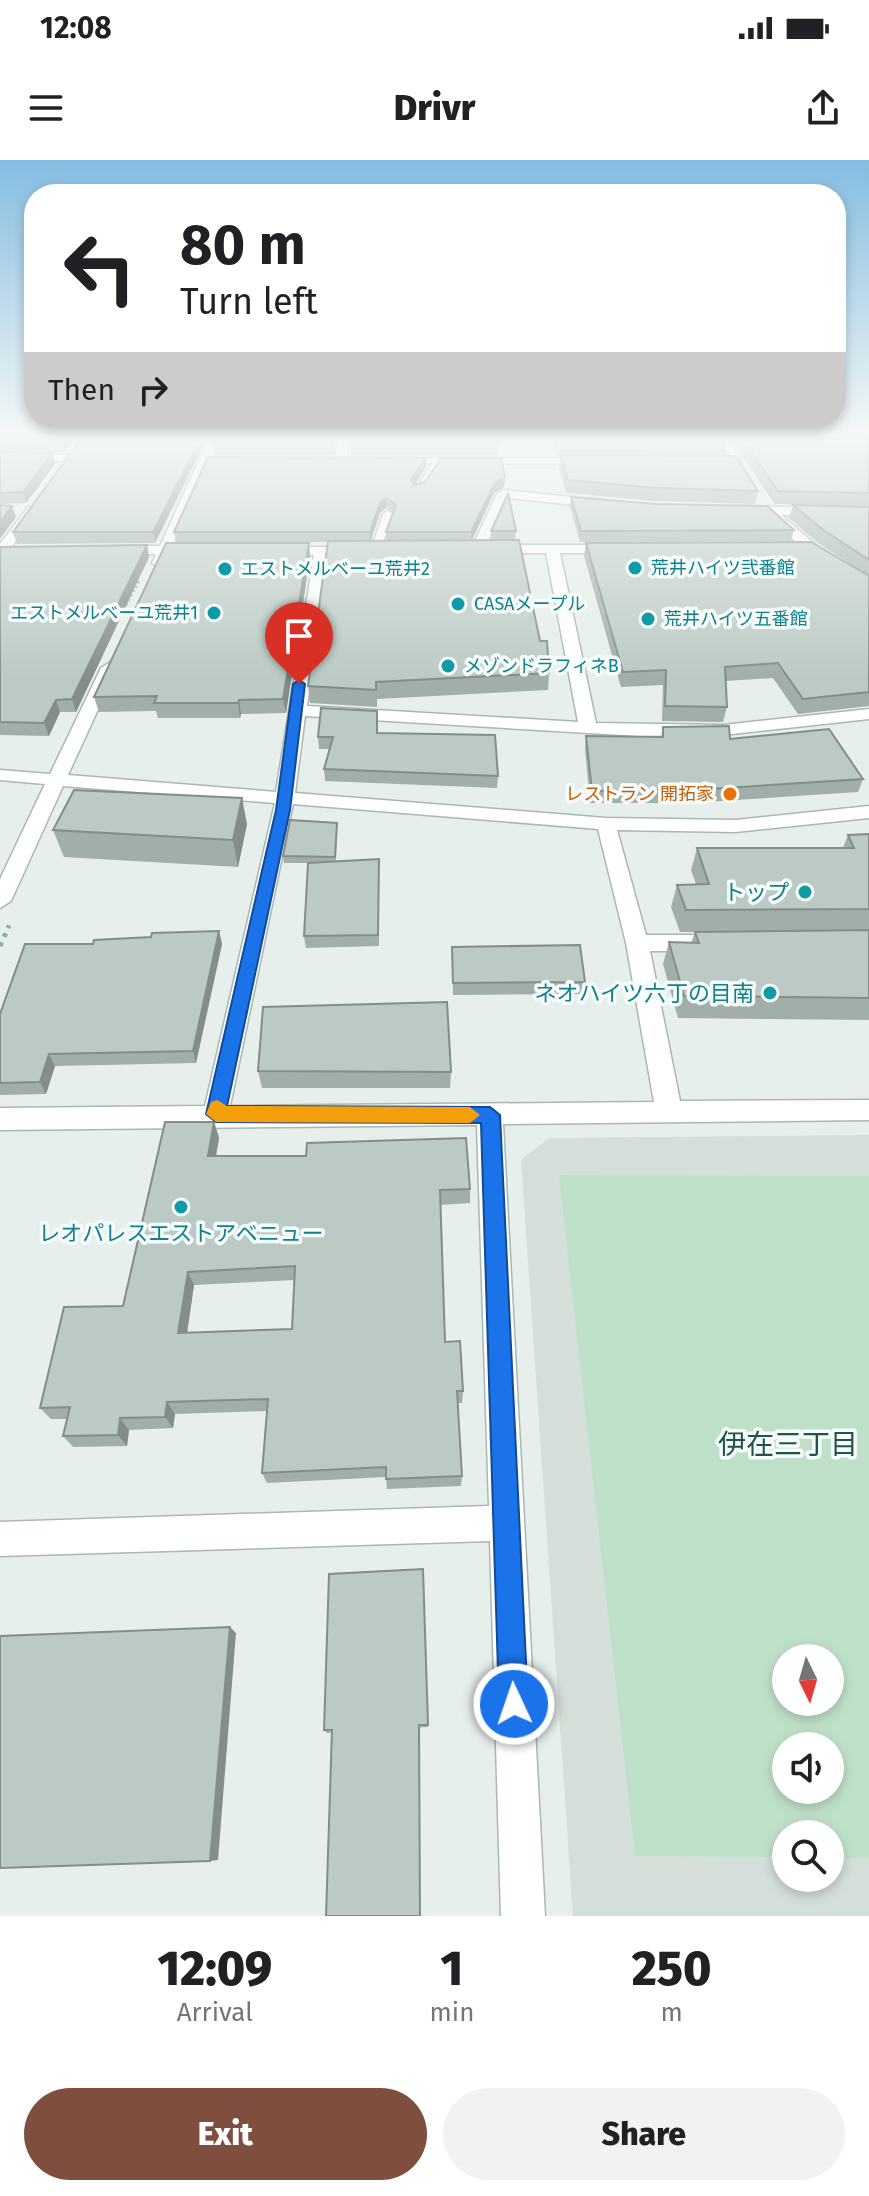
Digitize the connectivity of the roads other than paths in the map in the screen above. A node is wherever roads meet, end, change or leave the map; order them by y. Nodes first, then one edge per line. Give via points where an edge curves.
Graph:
1 (29, 514) edge
2 (183, 514) edge
3 (388, 514) edge
4 (492, 514) edge
5 (772, 514) edge
6 (780, 548) edge
7 (811, 548) junction
8 (552, 549) junction
9 (628, 549) edge
10 (93, 550) edge
11 (166, 550) junction
12 (203, 550) edge
13 (17, 551) edge
14 (262, 551) edge
15 (321, 551) junction
16 (382, 551) joint
17 (1, 552) edge
18 (152, 578) edge
19 (869, 586) edge
20 (118, 649) edge
21 (295, 710) junction
22 (869, 714) edge
23 (588, 728) junction
24 (0, 775) edge
25 (55, 782) junction
26 (285, 797) junction
27 (869, 812) edge
28 (606, 824) junction
29 (0, 901) edge
30 (730, 942) edge
31 (637, 943) junction
32 (869, 1110) edge
33 (669, 1112) junction
34 (216, 1114) junction
35 (490, 1115) junction
36 (0, 1119) edge
37 (506, 1523) junction
38 (0, 1539) edge
39 (523, 1916) edge

1 - 17 street
2 - 11 street
3 - 16 lane
4 - 8 street via 471,550
5 - 7 street
6 - 7 street
7 - 19 street
8 - 9 street
8 - 23 street
10 - 11 street
11 - 12 street
11 - 18 street
13 - 17 street
14 - 15 street
15 - 16 street
15 - 21 street
20 - 25 street
21 - 23 street
21 - 26 street
22 - 23 street via 723,730
24 - 25 street
25 - 26 street
25 - 29 street
26 - 28 street
26 - 34 street
27 - 28 street via 735,826
28 - 31 street
30 - 31 street
31 - 33 street
32 - 33 street
33 - 35 street
34 - 35 street
34 - 36 street
35 - 37 street
37 - 38 street
37 - 39 street

